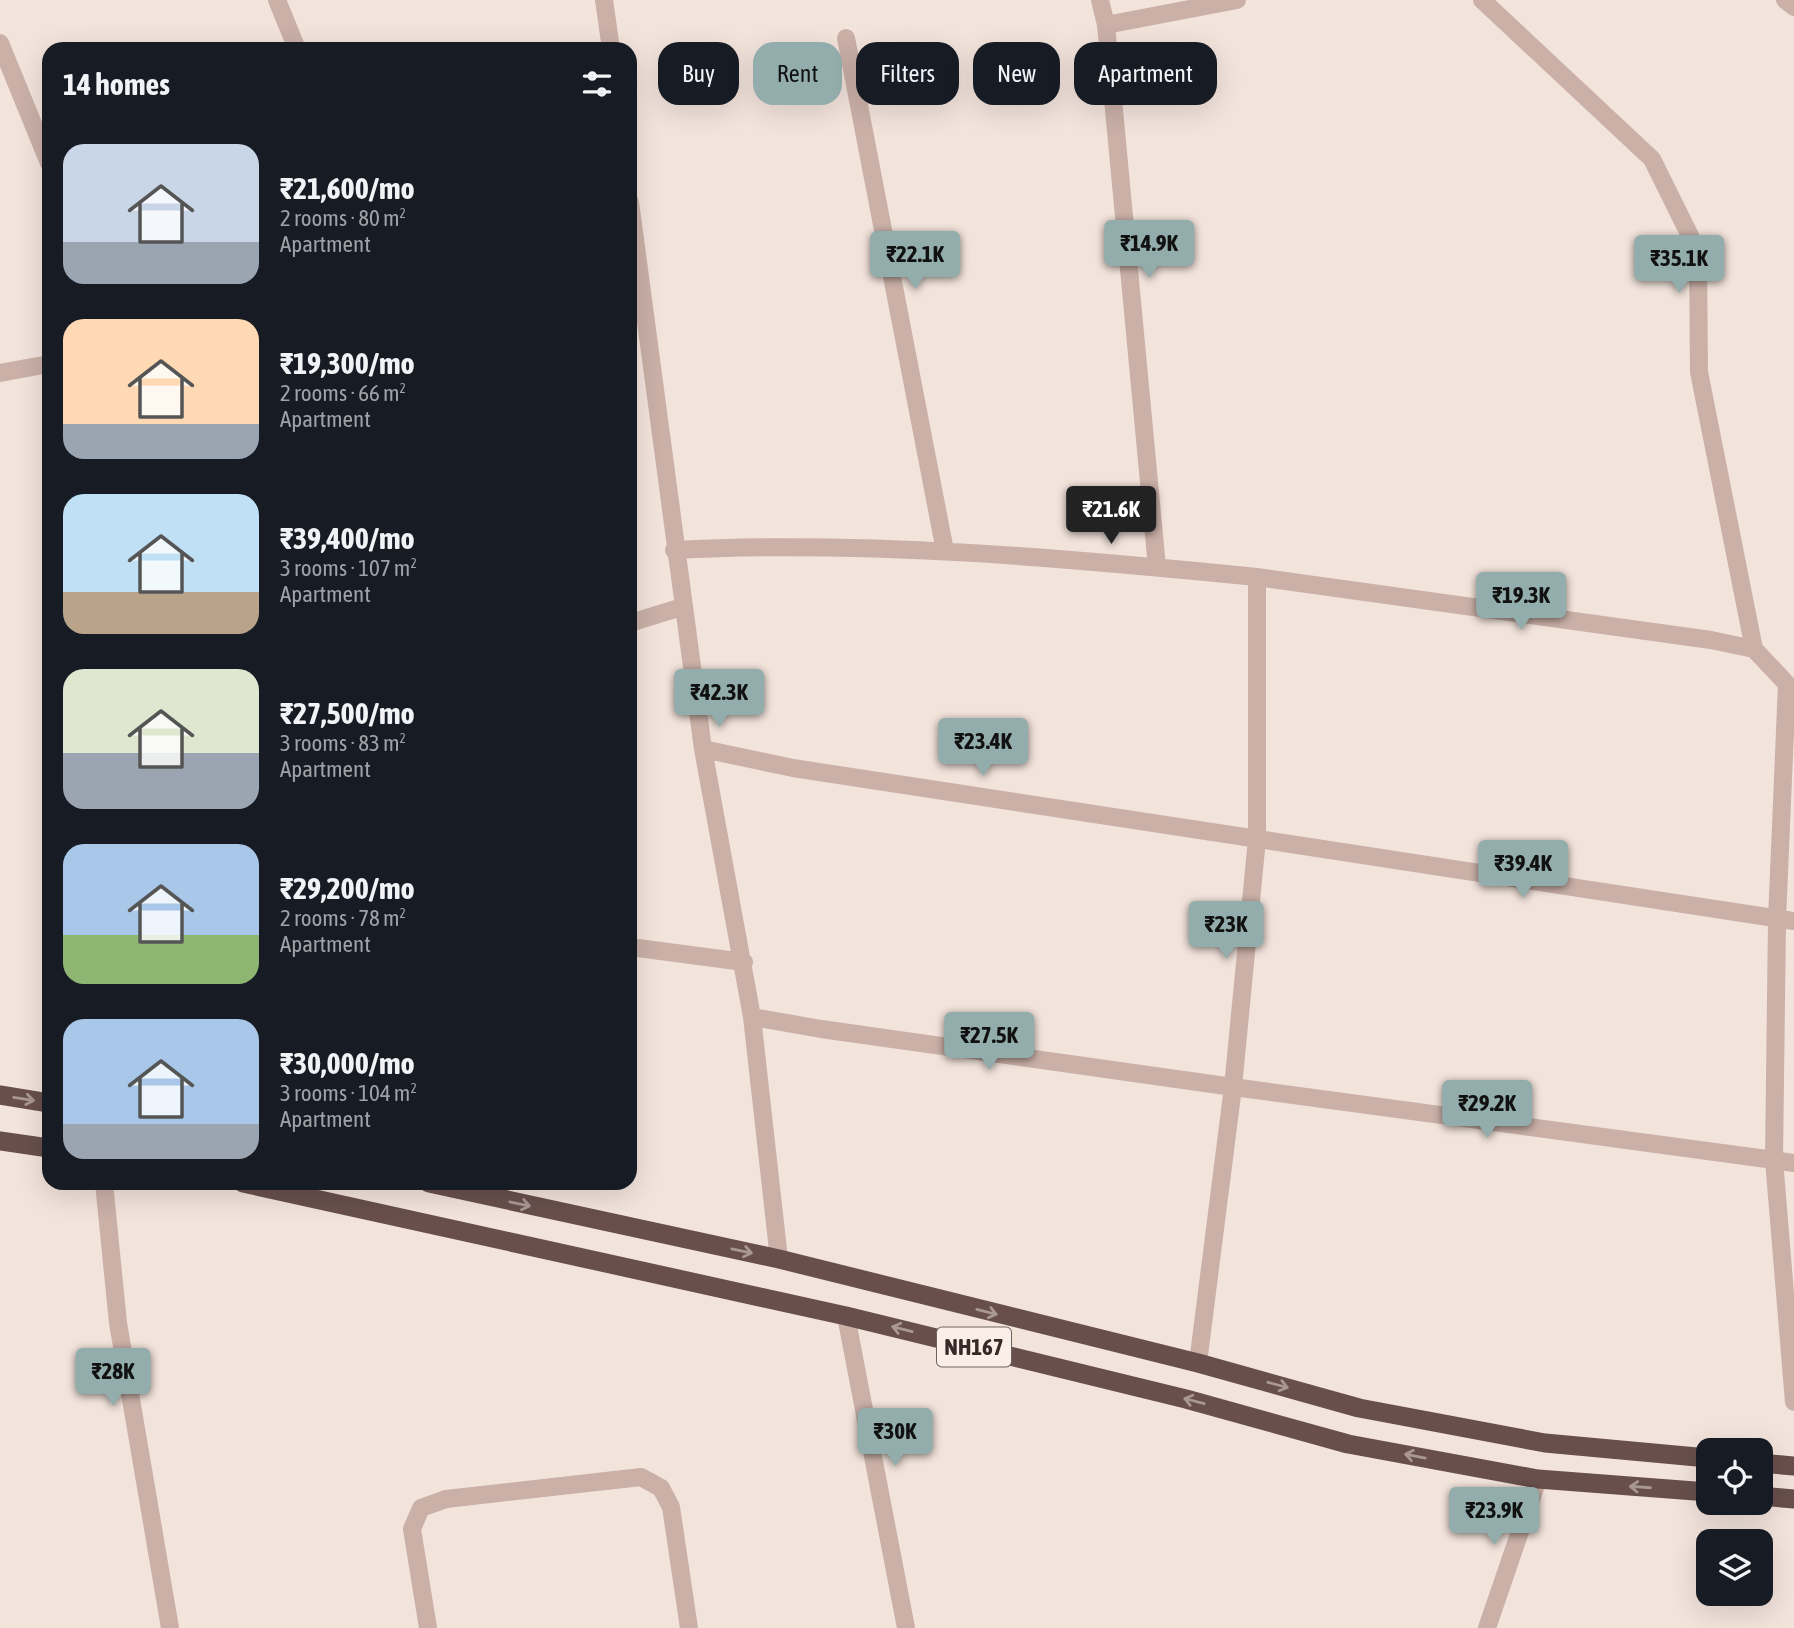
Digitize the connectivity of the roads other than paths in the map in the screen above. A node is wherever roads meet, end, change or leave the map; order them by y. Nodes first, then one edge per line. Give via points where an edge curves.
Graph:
1 (277, 0) edge
2 (604, 0) edge
3 (1100, 0) edge
4 (1237, 0) edge
5 (1482, 0) edge
6 (1785, 0) edge
7 (1794, 7) edge
8 (1106, 25) junction
9 (846, 38) dead end
10 (294, 42) edge
11 (610, 42) edge
12 (1, 48) edge
13 (42, 146) edge
14 (637, 257) edge
15 (42, 365) edge
16 (0, 373) edge
17 (674, 550) junction
18 (945, 551) junction
19 (1157, 567) junction
20 (1257, 577) junction
21 (682, 607) junction
22 (637, 620) edge
23 (1754, 649) junction
24 (703, 749) junction
25 (1257, 839) junction
26 (1786, 921) edge
27 (637, 948) edge
28 (744, 962) junction
29 (752, 1017) junction
30 (1233, 1087) junction
31 (0, 1095) edge
32 (42, 1102) edge
33 (0, 1141) edge
34 (42, 1147) edge
35 (1774, 1160) junction
36 (1794, 1163) edge
37 (105, 1190) edge
38 (275, 1190) edge
39 (461, 1190) edge
40 (779, 1259) junction
41 (846, 1316) junction
42 (1198, 1363) junction
43 (1794, 1402) edge
44 (1696, 1457) edge
45 (1773, 1464) edge
46 (1794, 1466) edge
47 (1538, 1479) junction
48 (1696, 1491) edge
49 (1773, 1497) edge
50 (1794, 1499) edge
51 (170, 1628) edge
52 (428, 1628) edge
53 (689, 1628) edge
54 (906, 1628) edge
55 (1487, 1628) edge

1 - 10 street
2 - 11 street
3 - 8 street
4 - 8 street
5 - 23 street via 1653,159 1698,252 1699,372
6 - 7 street
8 - 19 street
9 - 18 street
12 - 13 street
14 - 17 street
15 - 16 street
17 - 18 street via 743,546
17 - 21 street
18 - 19 street
19 - 20 street
20 - 23 street
20 - 25 street
21 - 22 street
21 - 24 street
23 - 26 street via 1787,684
24 - 25 street via 793,768
24 - 28 street
25 - 26 street
25 - 30 street
26 - 35 street
27 - 28 street
28 - 29 street
29 - 30 street
29 - 40 street
30 - 35 street
30 - 42 street
31 -> 32 highway
33 - 34 highway
35 - 36 street
35 - 43 street
37 - 51 street via 118,1323
38 - 41 highway, NH167
39 -> 40 highway, NH167
40 -> 42 highway, NH167
47 -> 41 highway, NH167 via 1348,1444
41 - 54 street
42 -> 44 highway, NH167 via 1359,1408 1532,1440
45 - 46 highway
48 -> 47 highway, NH167
47 - 55 street
49 - 50 highway
52 - 53 street via 412,1528 421,1508 446,1499 641,1477 661,1488 671,1507

